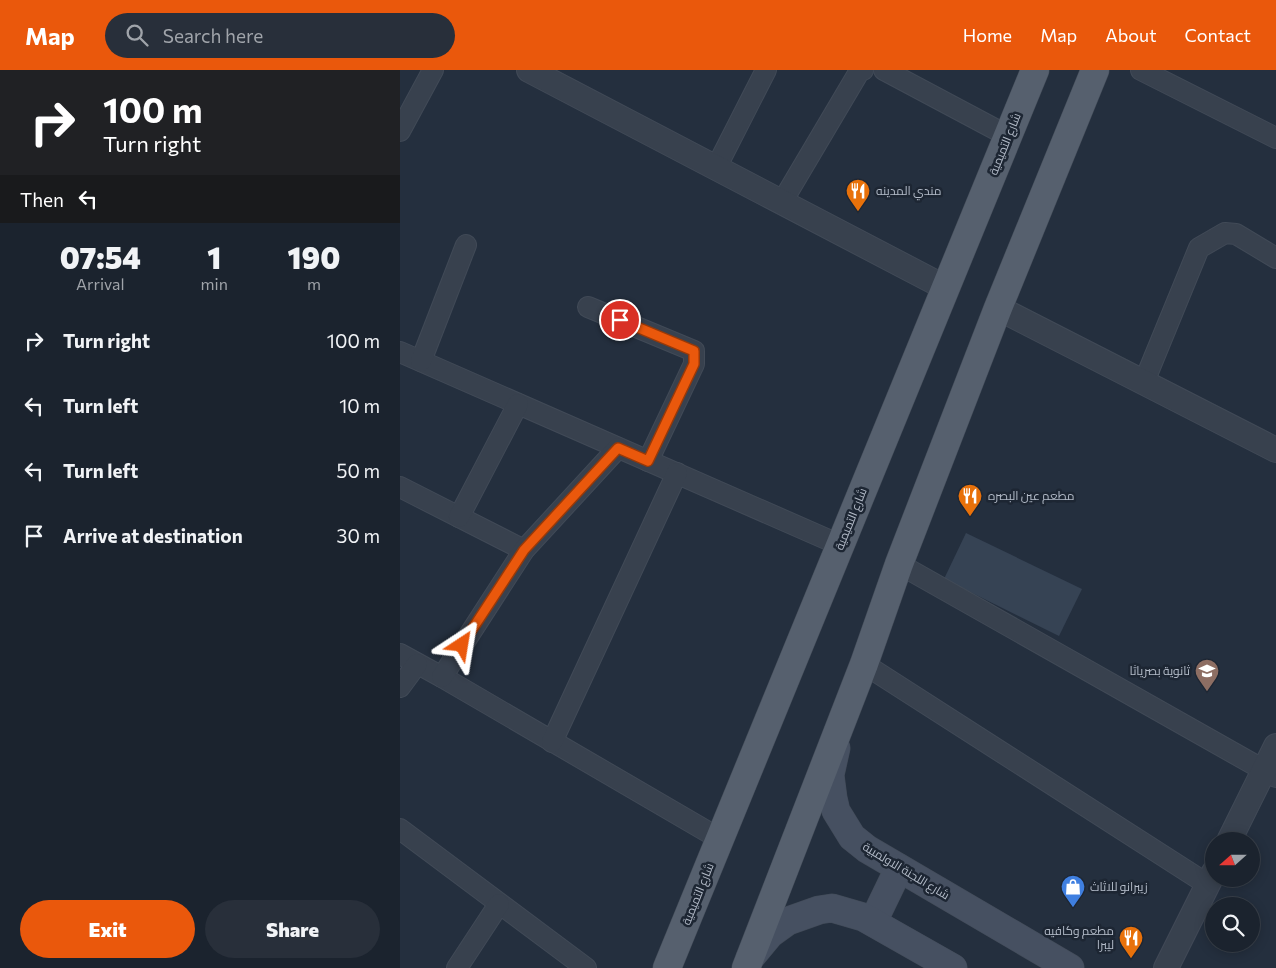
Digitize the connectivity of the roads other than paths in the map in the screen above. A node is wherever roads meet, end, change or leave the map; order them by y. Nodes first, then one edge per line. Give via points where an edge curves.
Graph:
1 (433, 70) edge
2 (529, 70) edge
3 (766, 70) edge
4 (863, 70) edge
5 (884, 70) edge
6 (1035, 70) edge
7 (1095, 70) edge
8 (1141, 70) edge
9 (400, 131) edge
10 (1008, 136) junction
11 (1276, 138) edge
12 (716, 168) junction
13 (782, 202) junction
14 (466, 245) dead end
15 (1276, 258) edge
16 (946, 288) junction
17 (588, 307) dead end
18 (998, 308) junction
19 (400, 352) edge
20 (421, 361) junction
21 (1144, 382) junction
22 (518, 404) junction
23 (618, 448) junction
24 (1276, 450) edge
25 (648, 461) junction
26 (677, 473) junction
27 (400, 486) edge
28 (459, 516) junction
29 (840, 545) junction
30 (524, 550) junction
31 (899, 564) junction
32 (400, 654) edge
33 (417, 664) junction
34 (864, 664) junction
35 (442, 677) junction
36 (400, 687) edge
37 (842, 718) junction
38 (552, 742) junction
39 (1276, 746) edge
40 (1270, 774) edge
41 (400, 830) edge
42 (1235, 832) edge
43 (720, 839) junction
44 (899, 868) junction
45 (1205, 874) edge
46 (1206, 888) edge
47 (499, 904) junction
48 (873, 922) junction
49 (747, 964) edge
50 (457, 968) edge
51 (586, 968) edge
52 (667, 968) edge
53 (953, 968) edge
54 (1070, 968) edge
55 (1166, 968) edge

1 - 9 street
2 - 12 street
3 - 12 street
4 - 13 street
5 - 10 street
6 - 10 main road, شارع التميمية
7 - 18 main road
8 - 11 street
10 - 16 main road, شارع التميمية
12 - 13 street
13 - 16 street
14 - 20 street
15 - 21 street via 1236,234 1225,233 1199,248
16 - 29 main road, شارع التميمية
17 - 25 street via 694,351 694,364
18 - 21 street
18 - 31 main road
19 - 20 street
20 - 22 street
21 - 24 street
22 - 23 street
22 - 28 street
23 - 25 street
23 - 30 street
25 - 26 street
26 - 29 street
26 - 38 street
27 - 28 street
28 - 30 street
29 - 43 main road, شارع التميمية
30 - 35 street
31 - 34 main road
31 - 40 street
32 - 33 street
33 - 35 street
33 - 36 street
34 - 37 main road
34 - 45 street
35 - 38 street
37 - 44 main road, شارع اللجنة الاولمبية via 830,775 836,811 852,837
37 - 49 main road
38 - 43 street
39 - 40 street
40 - 42 street
41 - 47 street
43 - 52 main road, شارع التميمية
44 - 48 main road
44 - 54 main road, شارع اللجنة الاولمبية
46 - 55 street
47 - 50 street
47 - 51 street
48 - 49 main road via 832,908 819,910 788,921 770,934
48 - 53 main road

